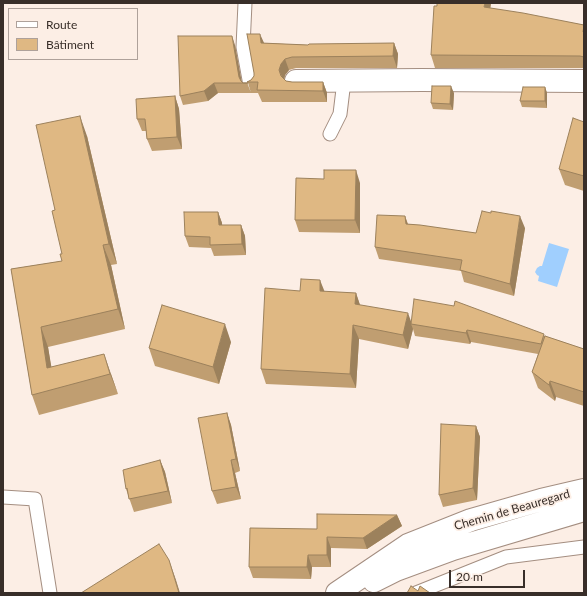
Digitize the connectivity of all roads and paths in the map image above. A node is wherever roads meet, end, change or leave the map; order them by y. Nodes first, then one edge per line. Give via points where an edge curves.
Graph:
1 (245, 3) edge
2 (296, 81) edge
3 (344, 81) junction
4 (584, 81) edge
5 (250, 85) edge
6 (330, 134) dead end
7 (584, 490) edge
8 (3, 497) edge
9 (584, 510) edge
10 (584, 547) edge
11 (50, 593) edge
12 (337, 593) edge
13 (350, 593) edge
14 (416, 593) edge

1 - 5 lane via 243,47
2 - 3 street
3 - 4 street
3 - 6 lane via 340,114
7 - 12 street, Chemin de Beauregard via 471,520 408,545
8 - 11 lane via 35,498
9 - 13 street, Chemin de Beauregard via 453,549 396,570
10 - 14 lane via 506,557

